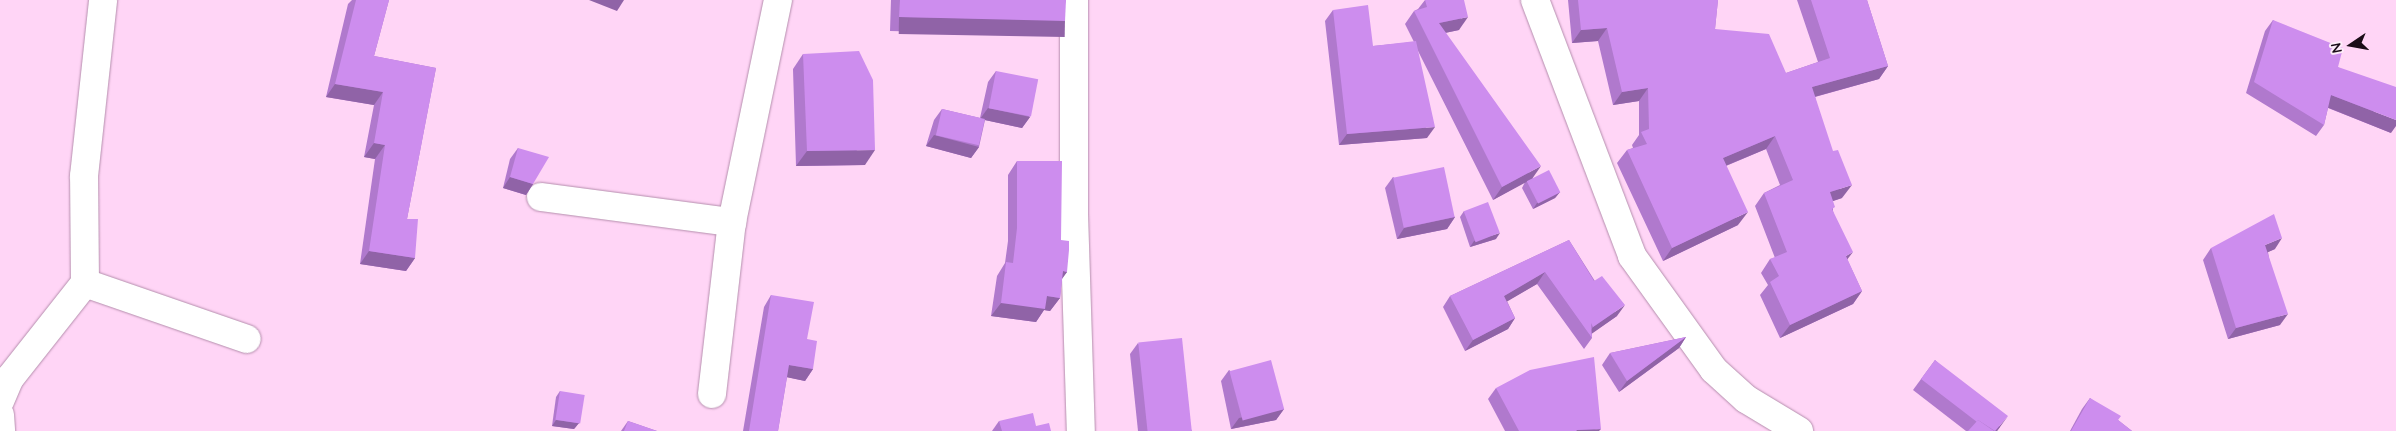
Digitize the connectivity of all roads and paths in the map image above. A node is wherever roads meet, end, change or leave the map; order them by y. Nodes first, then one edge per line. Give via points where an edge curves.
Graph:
1 (103, 0) edge
2 (778, 0) edge
3 (1074, 0) edge
4 (1535, 0) edge
5 (542, 197) dead end
6 (732, 222) junction
7 (84, 283) junction
8 (247, 339) dead end
9 (712, 394) dead end
10 (0, 401) edge
11 (0, 415) edge
12 (1, 431) edge
13 (1082, 431) edge
14 (1799, 431) edge

1 - 7 street via 84,176
2 - 6 street
3 - 13 street via 1074,214
4 - 14 street via 1632,256 1714,370 1746,399
5 - 6 street
6 - 9 street
7 - 8 street
7 - 10 street via 10,378
11 - 12 street

